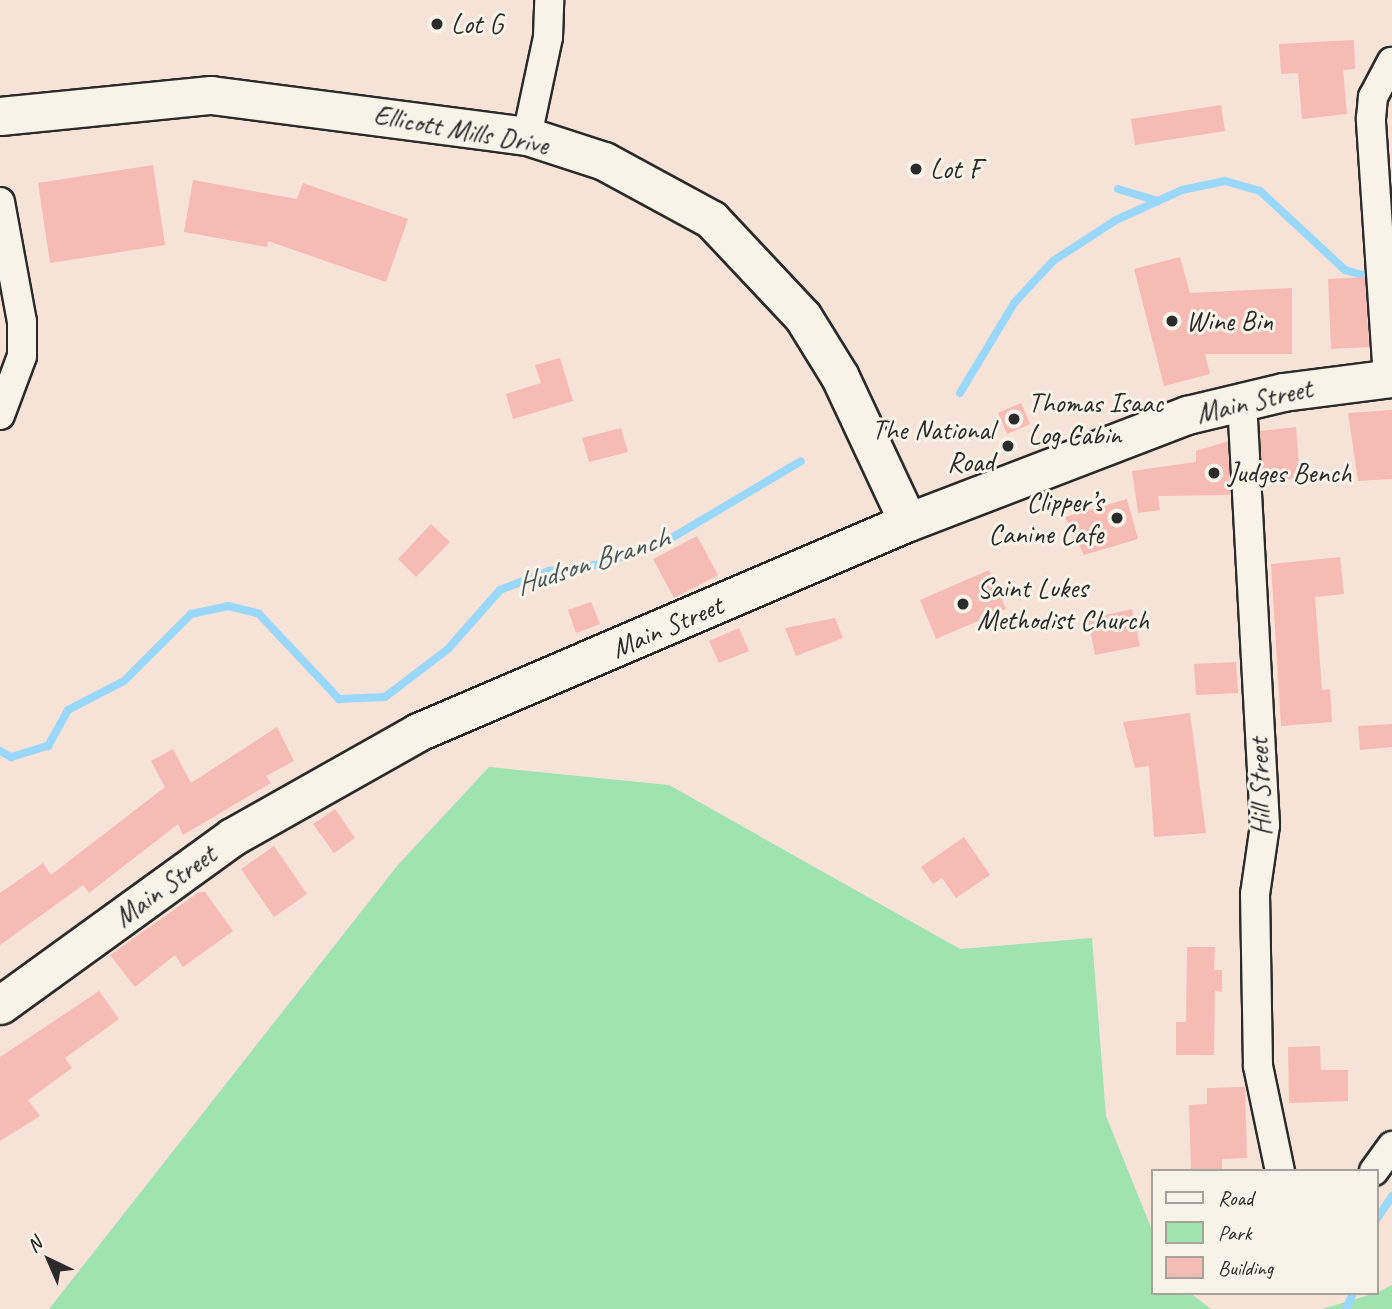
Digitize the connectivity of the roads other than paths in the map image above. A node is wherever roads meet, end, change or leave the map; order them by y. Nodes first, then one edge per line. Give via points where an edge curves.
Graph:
1 (549, 0) edge
2 (1392, 62) edge
3 (0, 116) edge
4 (527, 136) junction
5 (0, 202) edge
6 (1390, 378) edge
7 (1242, 401) junction
8 (0, 415) edge
9 (908, 522) junction
10 (0, 1005) edge
11 (1392, 1146) edge
12 (1280, 1169) edge
13 (1375, 1169) edge

1 - 4 street via 548,37
2 - 6 street via 1373,97 1371,119
3 - 4 main road, Ellicott Mills Drive via 211,95
4 - 9 main road, Ellicott Mills Drive via 664,190 711,219 763,270 803,317 840,377
5 - 8 street via 22,356
6 - 7 main road, Main Street
7 - 9 main road, Main Street via 1177,419
7 - 12 street, Hill Street via 1265,825 1255,894 1258,1066
9 - 10 main road, Main Street via 353,764 232,837
11 - 13 street

